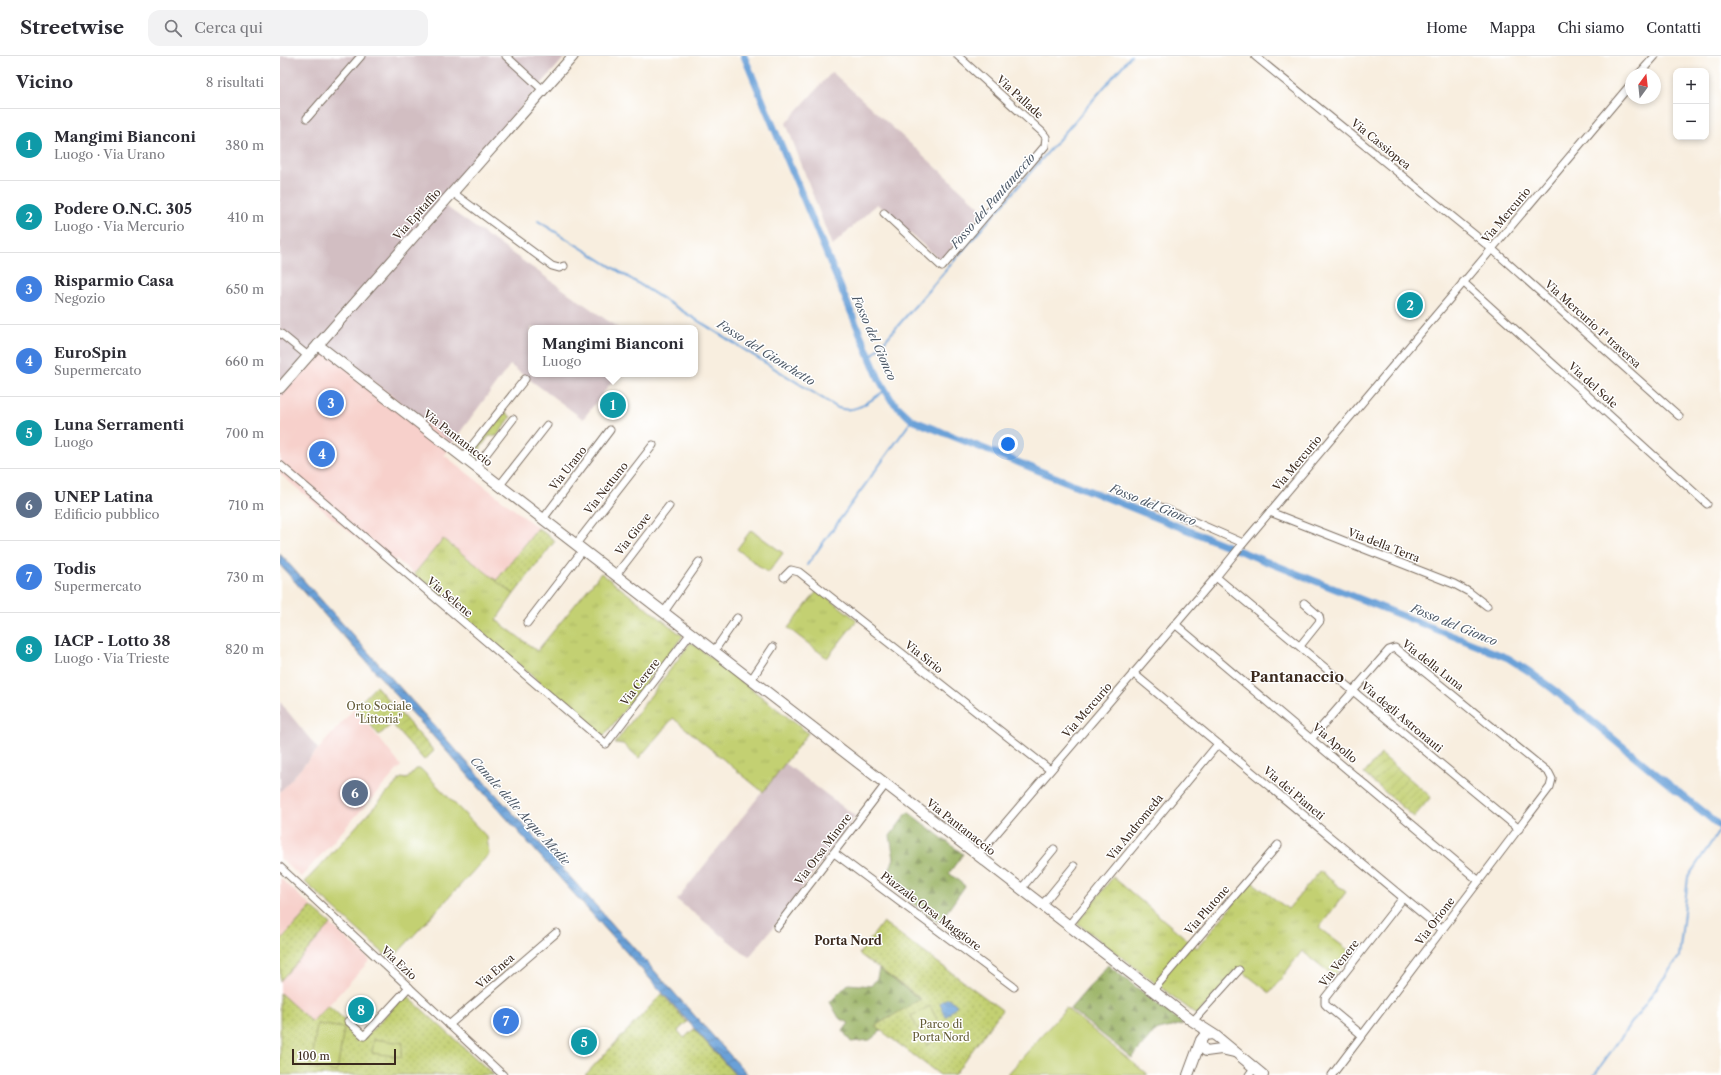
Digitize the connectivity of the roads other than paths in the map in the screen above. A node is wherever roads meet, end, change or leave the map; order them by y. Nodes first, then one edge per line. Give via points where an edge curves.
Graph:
1 (360, 56) edge
2 (506, 56) edge
3 (573, 56) edge
4 (958, 56) edge
5 (1255, 56) edge
6 (1655, 56) edge
7 (1645, 68) edge
8 (543, 90) junction
9 (1625, 91) edge
10 (307, 118) dead end
11 (452, 192) junction
12 (884, 213) dead end
13 (1492, 249) junction
14 (564, 266) dead end
15 (1463, 282) junction
16 (280, 332) edge
17 (318, 345) junction
18 (308, 356) junction
19 (525, 379) dead end
20 (280, 388) edge
21 (1679, 416) dead end
22 (513, 418) dead end
23 (547, 425) dead end
24 (610, 430) dead end
25 (484, 432) junction
26 (495, 441) junction
27 (653, 445) dead end
28 (463, 457) junction
29 (280, 465) edge
30 (476, 467) junction
31 (500, 485) junction
32 (1707, 504) dead end
33 (669, 506) dead end
34 (1156, 506) dead end
35 (1270, 512) junction
36 (542, 518) junction
37 (1242, 544) junction
38 (580, 547) junction
39 (699, 562) dead end
40 (616, 575) junction
41 (1216, 577) junction
42 (784, 578) dead end
43 (1304, 603) dead end
44 (1487, 606) dead end
45 (664, 612) junction
46 (737, 618) dead end
47 (527, 622) dead end
48 (1175, 624) junction
49 (691, 633) junction
50 (1300, 646) junction
51 (773, 648) dead end
52 (714, 651) junction
53 (1133, 673) junction
54 (751, 680) junction
55 (1353, 690) junction
56 (1312, 738) junction
57 (606, 744) joint
58 (1218, 744) junction
59 (1050, 770) junction
60 (1552, 779) joint
61 (886, 784) junction
62 (1519, 829) junction
63 (1278, 845) dead end
64 (1054, 849) dead end
65 (834, 853) junction
66 (978, 855) junction
67 (1074, 866) dead end
68 (280, 867) edge
69 (1479, 881) junction
70 (1022, 889) junction
71 (1403, 898) junction
72 (1042, 905) junction
73 (1069, 925) junction
74 (778, 927) dead end
75 (1442, 930) junction
76 (556, 932) dead end
77 (1239, 970) dead end
78 (409, 987) junction
79 (1014, 987) dead end
80 (1153, 990) junction
81 (348, 1021) dead end
82 (1193, 1021) junction
83 (449, 1025) junction
84 (1362, 1035) junction
85 (1208, 1038) junction
86 (1212, 1050) junction
87 (1234, 1052) junction
88 (1252, 1071) edge
89 (1190, 1072) edge
90 (503, 1075) edge
91 (1263, 1075) edge
92 (1332, 1075) edge

1 - 10 street
2 - 8 street
3 - 8 street, Via Epitaffio
4 - 12 street, Via Pallade via 1042,132 1046,140 1044,148 942,267
5 - 13 street, Via Cassiopea
6 - 7 street
8 - 11 street, Via Epitaffio
9 - 13 street, Via Mercurio
11 - 14 street via 552,266
11 - 17 street, Via Epitaffio
13 - 15 street, Via Mercurio
13 - 21 street, Via Mercurio 1ª traversa
15 - 32 street, Via del Sole
15 - 35 street, Via Mercurio
16 - 18 street
17 - 18 street, Via Epitaffio
17 - 28 street, Via Pantanaccio
18 - 20 street, Via Epitaffio
19 - 25 street
22 - 26 street
23 - 31 street
24 - 36 street, Via Urano
25 - 26 street
25 - 28 street
26 - 30 street
27 - 38 street, Via Nettuno
28 - 30 street, Via Pantanaccio
29 - 57 street, Via Selene
30 - 31 street, Via Pantanaccio
31 - 36 street, Via Pantanaccio
33 - 40 street, Via Giove
34 - 37 street
35 - 37 street, Via Mercurio
35 - 44 street, Via della Terra via 1454,584
36 - 38 street, Via Pantanaccio
37 - 41 street, Via Mercurio
38 - 40 street, Via Pantanaccio
38 - 47 street
39 - 45 street
40 - 45 street, Via Pantanaccio
41 - 48 street, Via Mercurio
41 - 50 street, Via degli Astronauti
42 - 59 street, Via Sirio via 791,570 799,572
43 - 50 street via 1319,616 1320,621
45 - 49 street, Via Pantanaccio
46 - 52 street
48 - 53 street, Via Mercurio
48 - 56 street, Via Apollo
49 - 52 street, Via Pantanaccio
49 - 57 street, Via Cerere
50 - 55 street, Via degli Astronauti
51 - 54 street
52 - 54 street, Via Pantanaccio
53 - 58 street, Via dei Pianeti
53 - 59 street, Via Mercurio
54 - 61 street, Via Pantanaccio
55 - 56 street, Via della Luna
55 - 60 street, Via della Luna via 1389,650 1397,649 1549,773
55 - 62 street, Via degli Astronauti
56 - 69 street, Via Apollo
58 - 71 street, Via dei Pianeti
58 - 73 street, Via Andromeda
59 - 66 street, Via Mercurio
60 - 62 street, Via Orione via 1550,788
61 - 65 street, Via Orsa Minore
61 - 66 street, Via Pantanaccio
62 - 69 street, Via Orione
63 - 80 street, Via Plutone
64 - 70 street
65 - 74 street, Via Orsa Minore
65 - 79 street, Piazzale Orsa Maggiore
66 - 70 street, Via Pantanaccio
67 - 72 street
68 - 78 street, Via Ezio
69 - 75 street, Via Orione
70 - 72 street, Via Pantanaccio
71 - 75 street, Via dei Pianeti
71 - 84 street, Via Venere via 1325,998 1327,1006
72 - 73 street, Via Pantanaccio
73 - 80 street, Via Pantanaccio
75 - 84 street, Via Orione
76 - 83 street, Via Enea
77 - 82 street
78 - 81 street via 364,1036
78 - 83 street, Via Ezio
80 - 82 street, Via Pantanaccio
82 - 85 street, Via Pantanaccio
83 - 90 street, Via Ezio
84 - 92 street, Via Orione
85 - 86 street via 1218,1044
85 - 86 street via 1202,1048
85 - 87 street, Via Pantanaccio
85 - 89 street via 1192,1061
86 - 87 street, Via Pantanaccio
86 - 89 street
87 - 88 street, Via Pantanaccio
88 - 91 street, Via Pantanaccio

